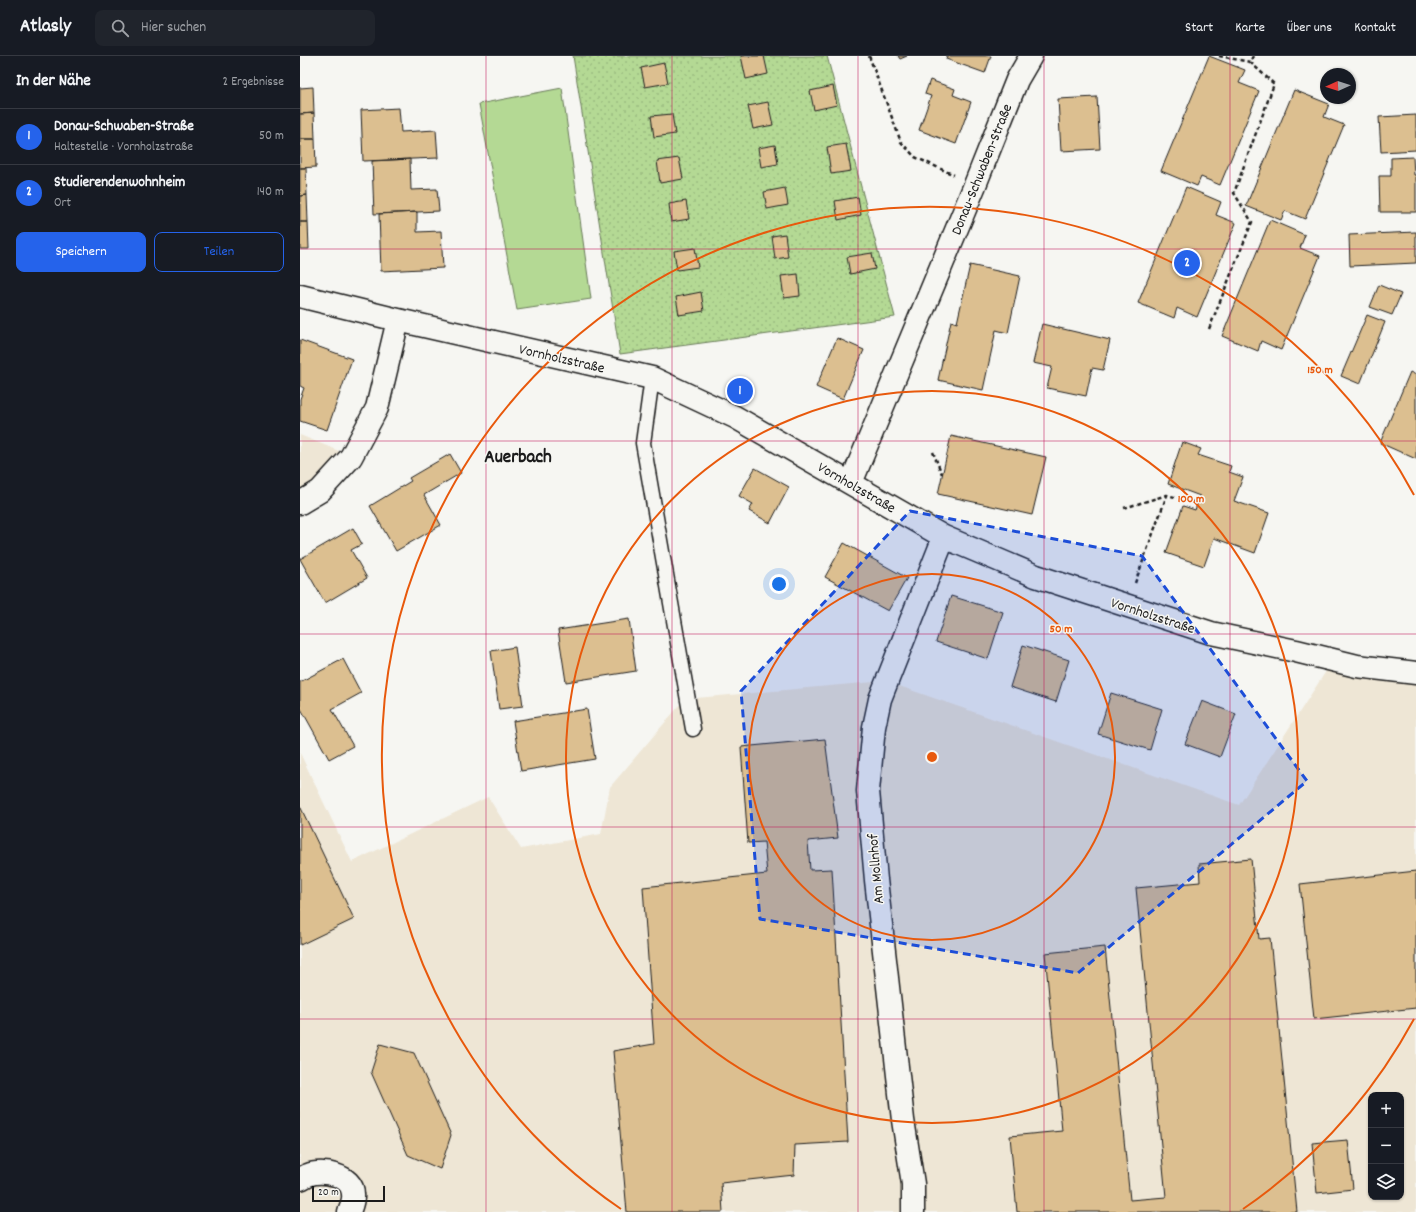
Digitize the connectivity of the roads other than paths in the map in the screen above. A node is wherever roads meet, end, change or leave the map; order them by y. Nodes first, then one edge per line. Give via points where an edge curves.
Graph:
1 (1031, 56) edge
2 (300, 296) edge
3 (398, 320) junction
4 (652, 378) junction
5 (852, 483) junction
6 (300, 503) edge
7 (944, 537) junction
8 (1416, 672) edge
9 (693, 729) dead end
10 (300, 1180) edge
11 (349, 1212) edge
12 (912, 1212) edge

1 - 5 street, Donau-Schwaben-Straße via 1017,80
2 - 3 street, Vornholzstraße
3 - 4 street, Vornholzstraße
3 - 6 street via 377,408 351,456 320,491
4 - 5 street, Vornholzstraße via 735,417
4 - 9 lane via 643,443
5 - 7 street, Vornholzstraße
7 - 8 street, Vornholzstraße via 1036,576 1211,633 1357,666
7 - 12 street, Am Mollnhof via 880,699 874,727 868,791 903,1120 913,1184
10 - 11 street via 309,1174 326,1173 337,1175 349,1182 354,1193

